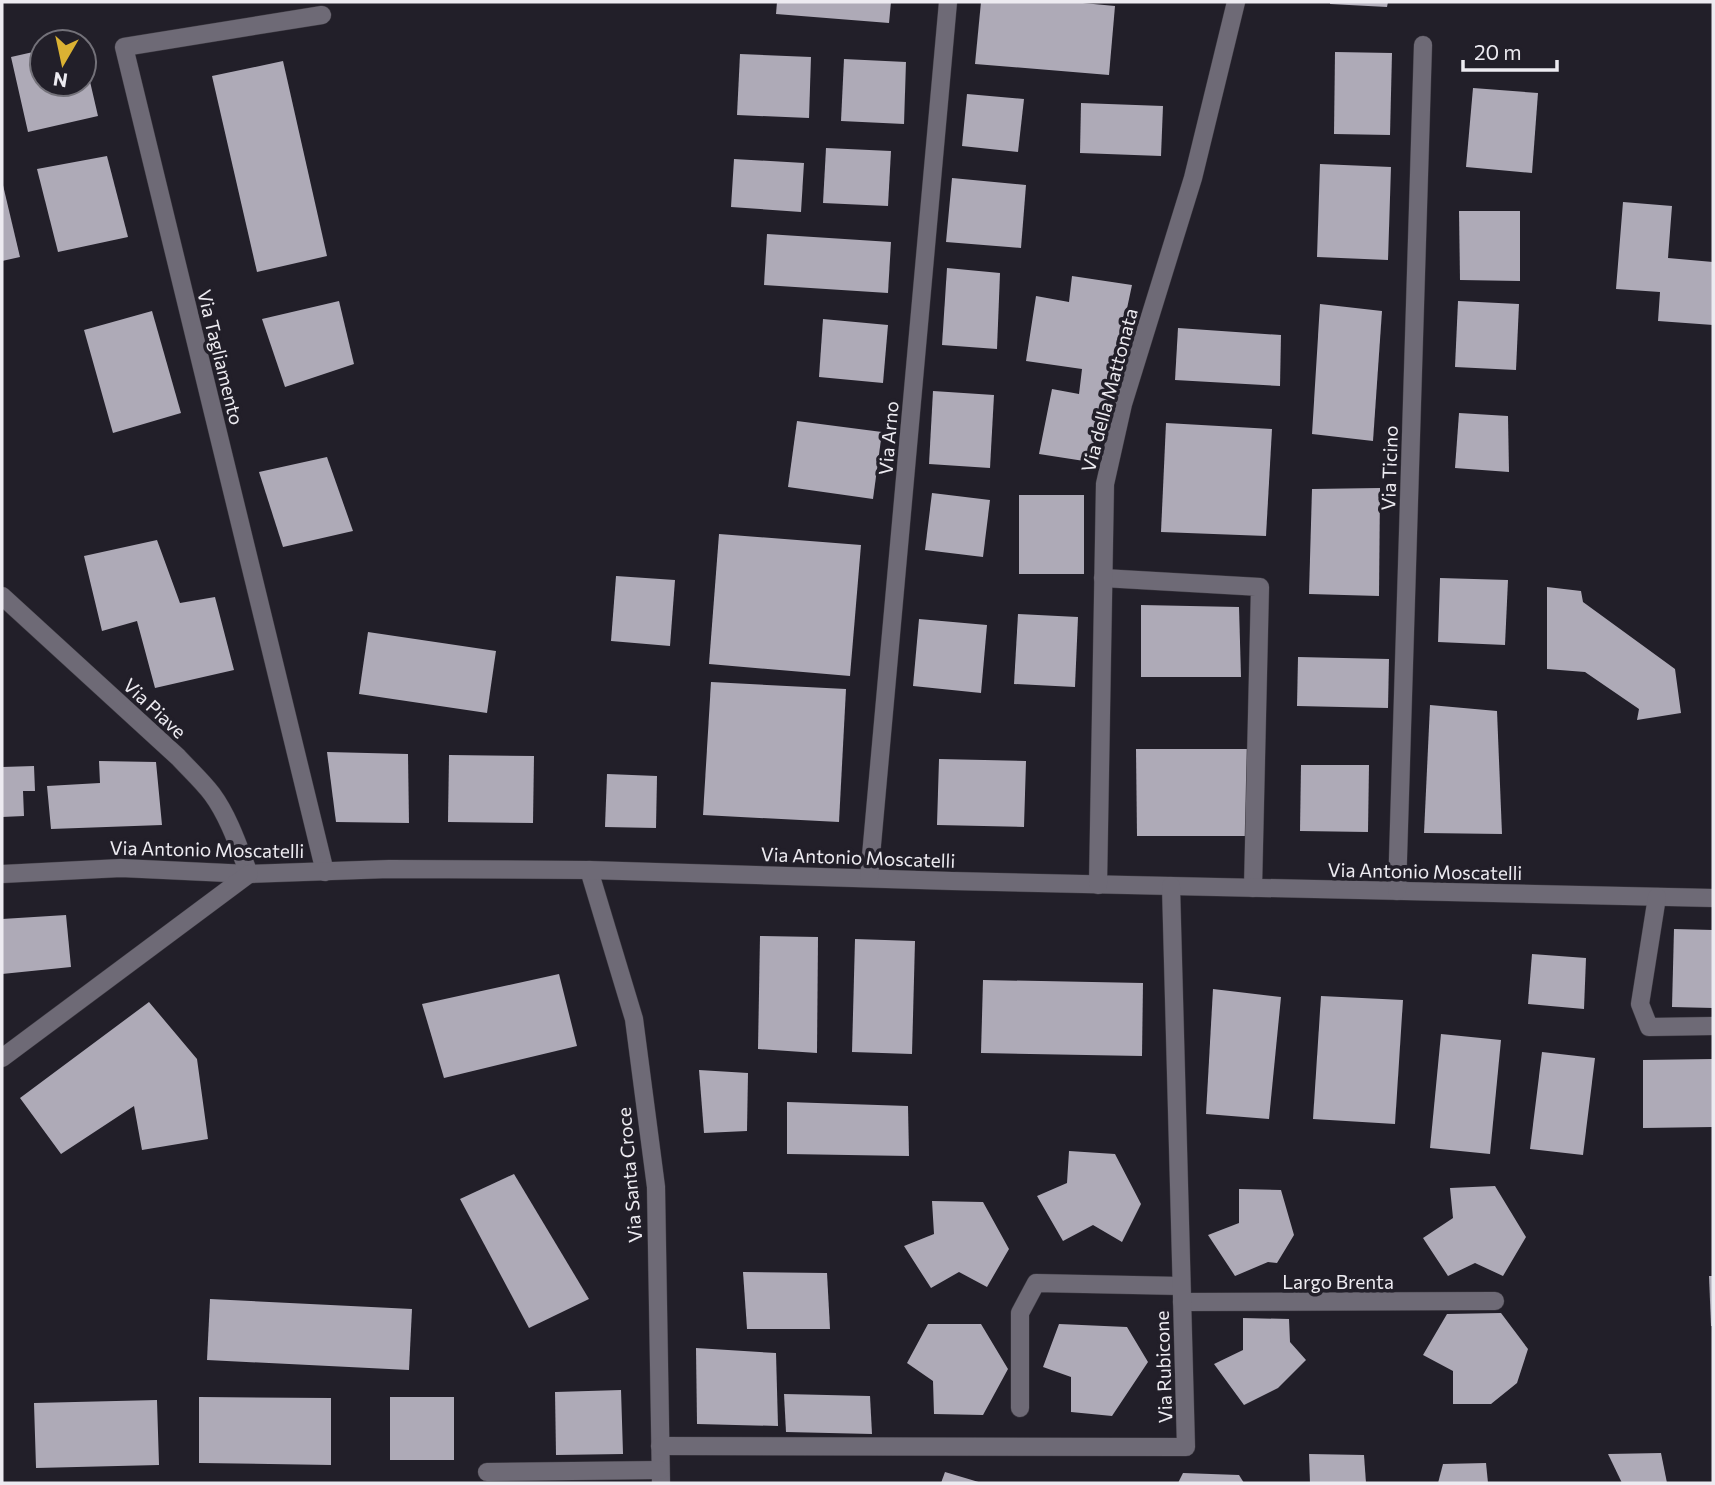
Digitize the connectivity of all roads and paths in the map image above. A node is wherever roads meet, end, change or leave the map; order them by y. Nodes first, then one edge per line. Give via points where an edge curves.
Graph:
1 (948, 2) edge
2 (1236, 2) edge
3 (322, 15) dead end
4 (1423, 46) dead end
5 (1103, 578) junction
6 (2, 596) edge
7 (589, 870) junction
8 (325, 872) junction
9 (2, 874) edge
10 (249, 874) junction
11 (869, 878) junction
12 (1098, 885) junction
13 (1171, 886) junction
14 (1253, 888) junction
15 (1397, 891) junction
16 (1657, 897) junction
17 (1713, 898) edge
18 (1713, 1026) edge
19 (2, 1058) edge
20 (1182, 1294) junction
21 (1495, 1301) dead end
22 (1020, 1408) dead end
23 (660, 1446) junction
24 (487, 1472) dead end
25 (661, 1477) edge

1 - 11 street, Via Arno
2 - 5 street, Via della Mattonata via 1193,178 1123,404 1105,484
3 - 8 street, Via Tagliamento via 124,47
4 - 15 street, Via Ticino
5 - 12 street, Via della Mattonata
5 - 14 street via 1260,587
6 - 10 street, Via Piave via 207,789
7 - 8 street, Via Antonio Moscatelli
7 - 11 street, Via Antonio Moscatelli
7 - 23 street, Via Santa Croce via 634,1019 656,1186
8 - 10 street, Via Antonio Moscatelli
9 - 10 street, Via Antonio Moscatelli via 121,868
10 - 19 street
11 - 12 street, Via Antonio Moscatelli
12 - 13 street, Via Antonio Moscatelli
13 - 14 street, Via Antonio Moscatelli
13 - 20 street, Via Rubicone
14 - 15 street, Via Antonio Moscatelli
15 - 16 street, Via Antonio Moscatelli
16 - 17 street, Via Antonio Moscatelli
16 - 18 street via 1640,1004 1649,1027
20 - 21 street, Largo Brenta
20 - 22 street, Largo Brenta via 1036,1283 1020,1313
20 - 23 street, Via Rubicone via 1186,1447
23 - 25 street, Via Santa Croce
24 - 25 street

